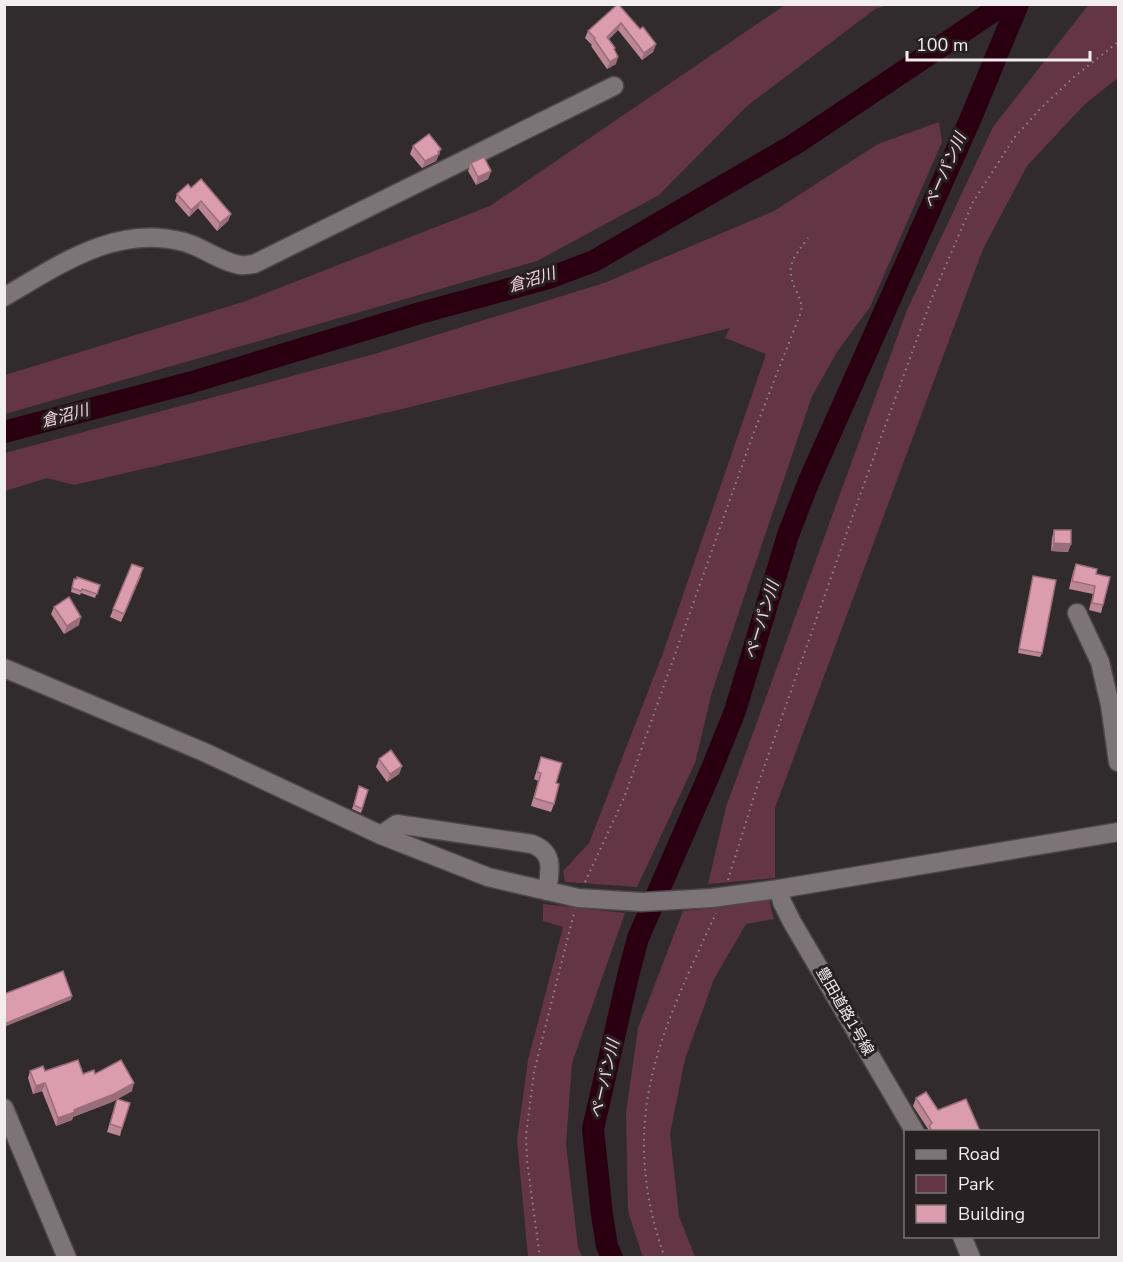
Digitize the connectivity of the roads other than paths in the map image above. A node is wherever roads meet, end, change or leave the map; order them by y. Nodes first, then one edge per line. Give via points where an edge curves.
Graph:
1 (614, 86) dead end
2 (4, 297) edge
3 (1077, 613) dead end
4 (4, 668) edge
5 (1119, 762) edge
6 (1119, 832) edge
7 (381, 835) junction
8 (779, 889) junction
9 (547, 891) junction
10 (4, 1108) edge
11 (9, 1129) edge
12 (914, 1130) edge
13 (963, 1238) edge
14 (67, 1257) edge
15 (971, 1257) edge

1 - 2 street via 254,264 240,265 191,244 160,236 135,237 79,254
3 - 5 street via 1100,662
4 - 7 street via 204,752
6 - 8 street
7 - 9 street via 489,878
7 - 9 street via 397,824 541,847 549,859
8 - 9 street via 642,902 582,899
8 - 12 street, 豊田道路1号線 via 792,922
10 - 11 street
11 - 14 street
13 - 15 street

